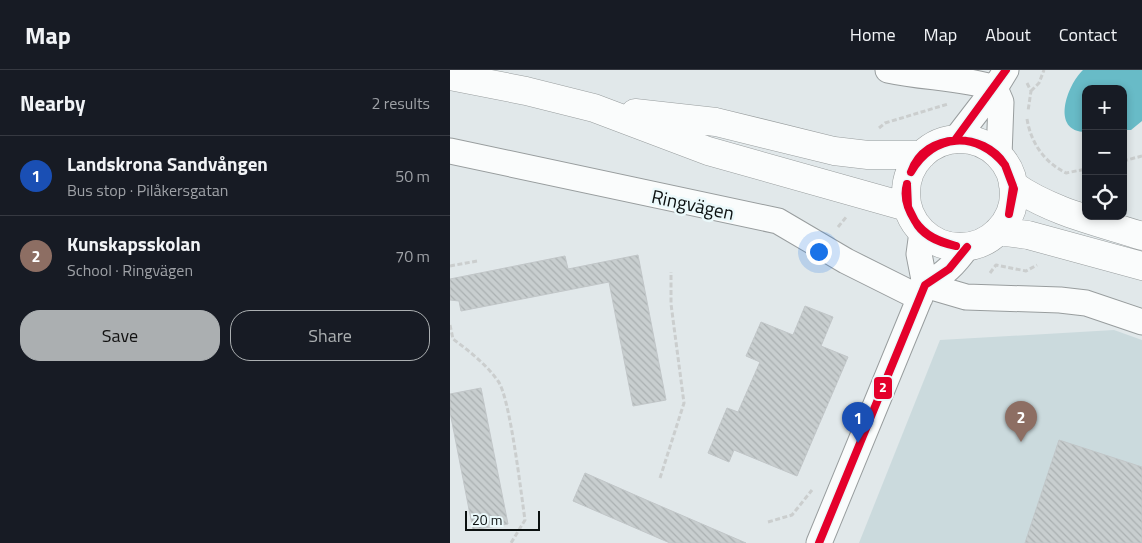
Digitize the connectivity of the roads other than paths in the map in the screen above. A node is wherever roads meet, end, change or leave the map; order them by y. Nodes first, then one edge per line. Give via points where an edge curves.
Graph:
1 (888, 70) edge
2 (450, 76) edge
3 (1000, 79) edge
4 (594, 108) junction
5 (955, 140) junction
6 (450, 151) edge
7 (922, 155) junction
8 (999, 156) junction
9 (1013, 185) junction
10 (907, 207) junction
11 (998, 231) junction
12 (922, 232) junction
13 (1142, 236) edge
14 (968, 247) junction
15 (1142, 266) edge
16 (922, 291) junction
17 (1142, 322) edge
18 (819, 543) edge

1 - 3 street via 920,77 973,81
2 - 4 main road
3 - 5 street
3 - 8 street
4 - 7 main road via 716,122 834,151
4 - 10 main road via 708,151
5 - 7 main road via 937,144
5 - 8 main road via 978,143
6 - 16 street, Ringvägen via 778,222 822,247
7 - 10 main road via 907,179
8 - 9 main road
9 - 11 main road via 1011,210
9 - 13 main road via 1031,198 1051,206
10 - 12 main road
11 - 14 main road via 989,239
11 - 15 main road via 1028,235
12 - 14 main road via 943,244
12 - 16 street via 919,254
14 - 16 street via 951,268
16 - 17 street, Ringvägen via 966,297 1086,303
16 - 18 street

